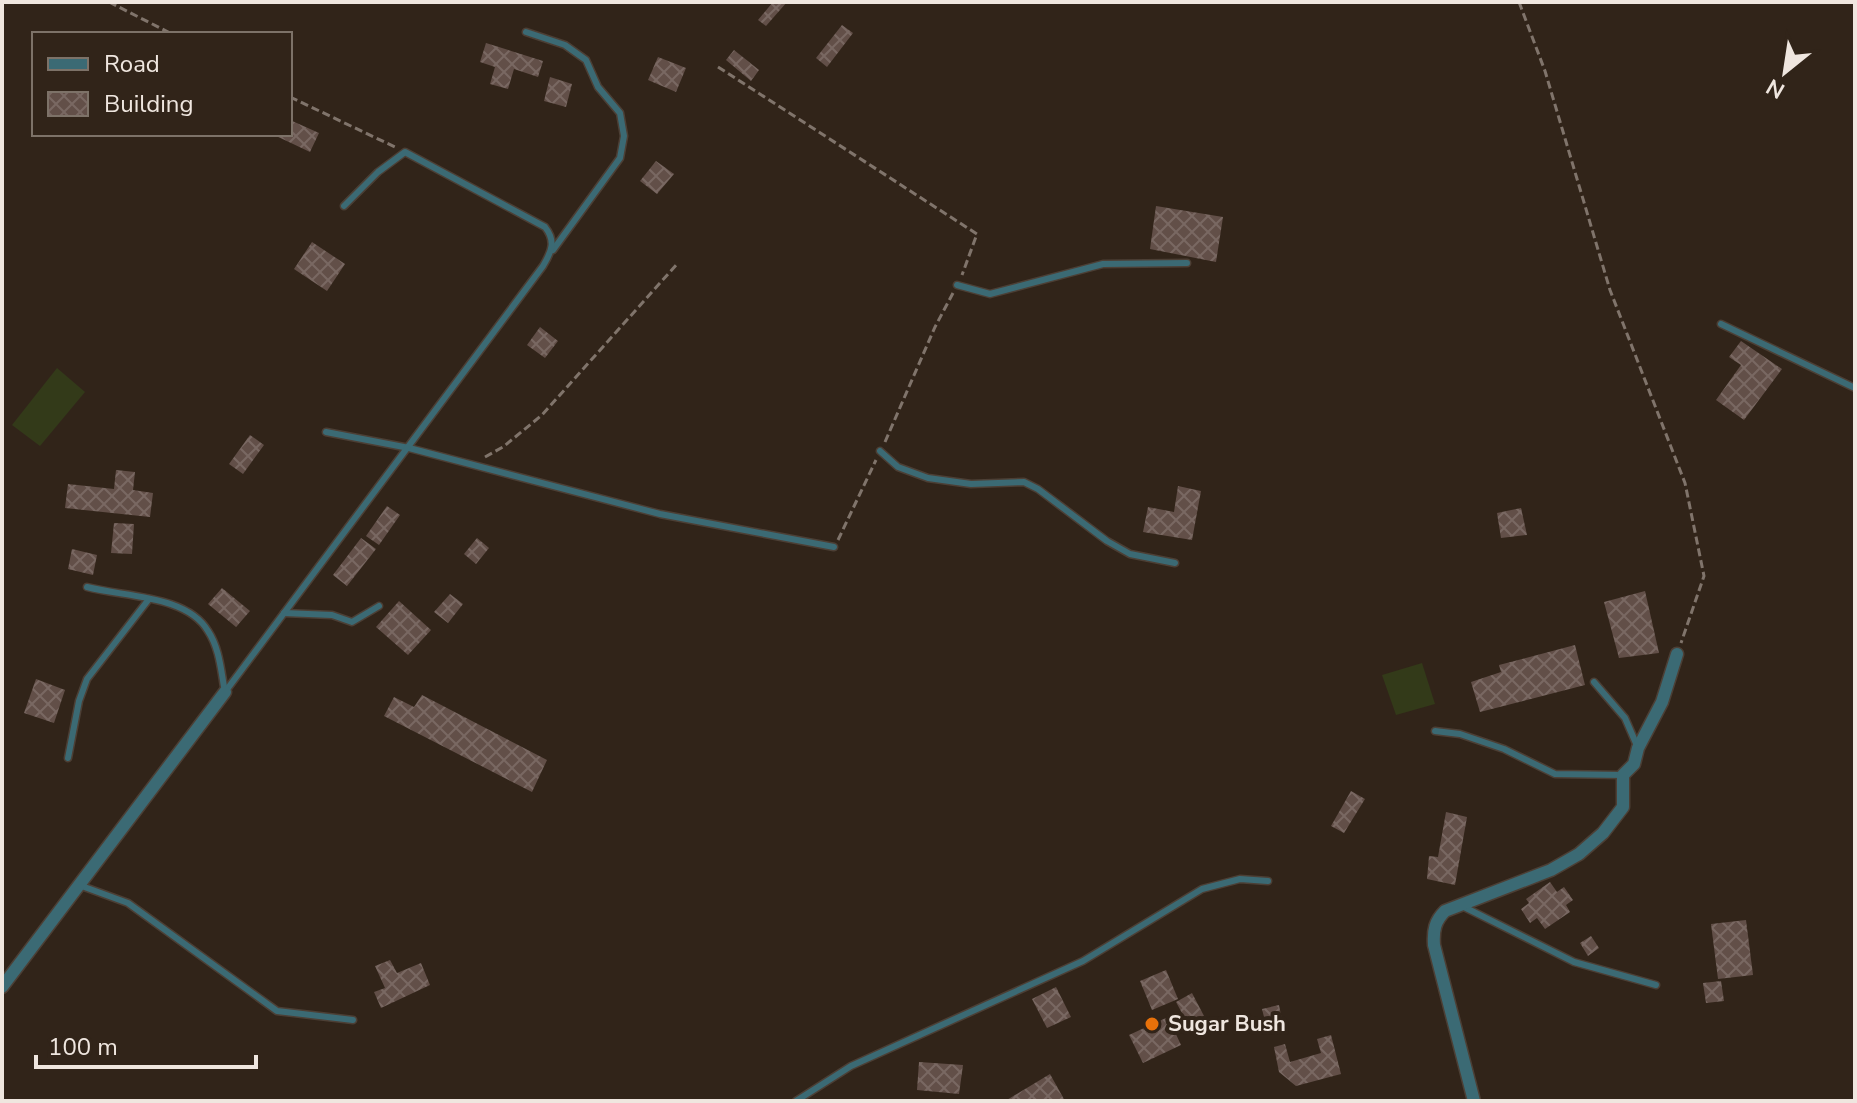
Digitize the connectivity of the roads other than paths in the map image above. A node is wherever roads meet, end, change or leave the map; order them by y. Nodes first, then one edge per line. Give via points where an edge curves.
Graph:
1 (526, 32) dead end
2 (344, 206) dead end
3 (549, 256) junction
4 (1187, 263) dead end
5 (957, 285) road end
6 (1721, 324) dead end
7 (1855, 388) edge
8 (326, 432) dead end
9 (409, 448) junction
10 (880, 451) road end
11 (834, 547) road end
12 (1175, 563) dead end
13 (87, 587) dead end
14 (149, 599) junction
15 (379, 606) dead end
16 (284, 613) junction
17 (1677, 654) road end
18 (1594, 682) dead end
19 (225, 692) junction
20 (1435, 731) dead end
21 (1638, 748) junction
22 (68, 758) dead end
23 (1623, 775) junction
24 (1268, 881) dead end
25 (79, 885) junction
26 (1460, 905) junction
27 (1656, 985) dead end
28 (2, 987) edge
29 (353, 1020) dead end
30 (796, 1101) edge
31 (1474, 1101) edge

1 - 3 lane via 565,45 586,60 598,87 620,113 624,136 620,158
2 - 3 lane via 405,152 545,227 552,235
3 - 9 lane
4 - 5 lane via 1103,264 990,294
6 - 7 lane
8 - 9 lane
9 - 11 lane via 660,514
9 - 16 lane
10 - 12 lane via 898,467 928,478 971,484 1024,482 1130,554
13 - 14 lane
14 - 19 lane via 183,607 208,629
14 - 22 lane via 87,679
15 - 16 lane via 352,622 332,615
16 - 19 lane
17 - 21 street via 1662,702
18 - 21 lane via 1625,718
19 - 25 street
20 - 23 lane via 1504,749 1555,774
21 - 23 street via 1634,764
23 - 26 street via 1623,807 1579,854
24 - 30 lane via 1240,879 1202,889 1083,961 851,1066
25 - 28 street
25 - 29 lane via 128,903 277,1011
26 - 27 lane via 1574,962
26 - 31 street via 1437,919 1433,932

